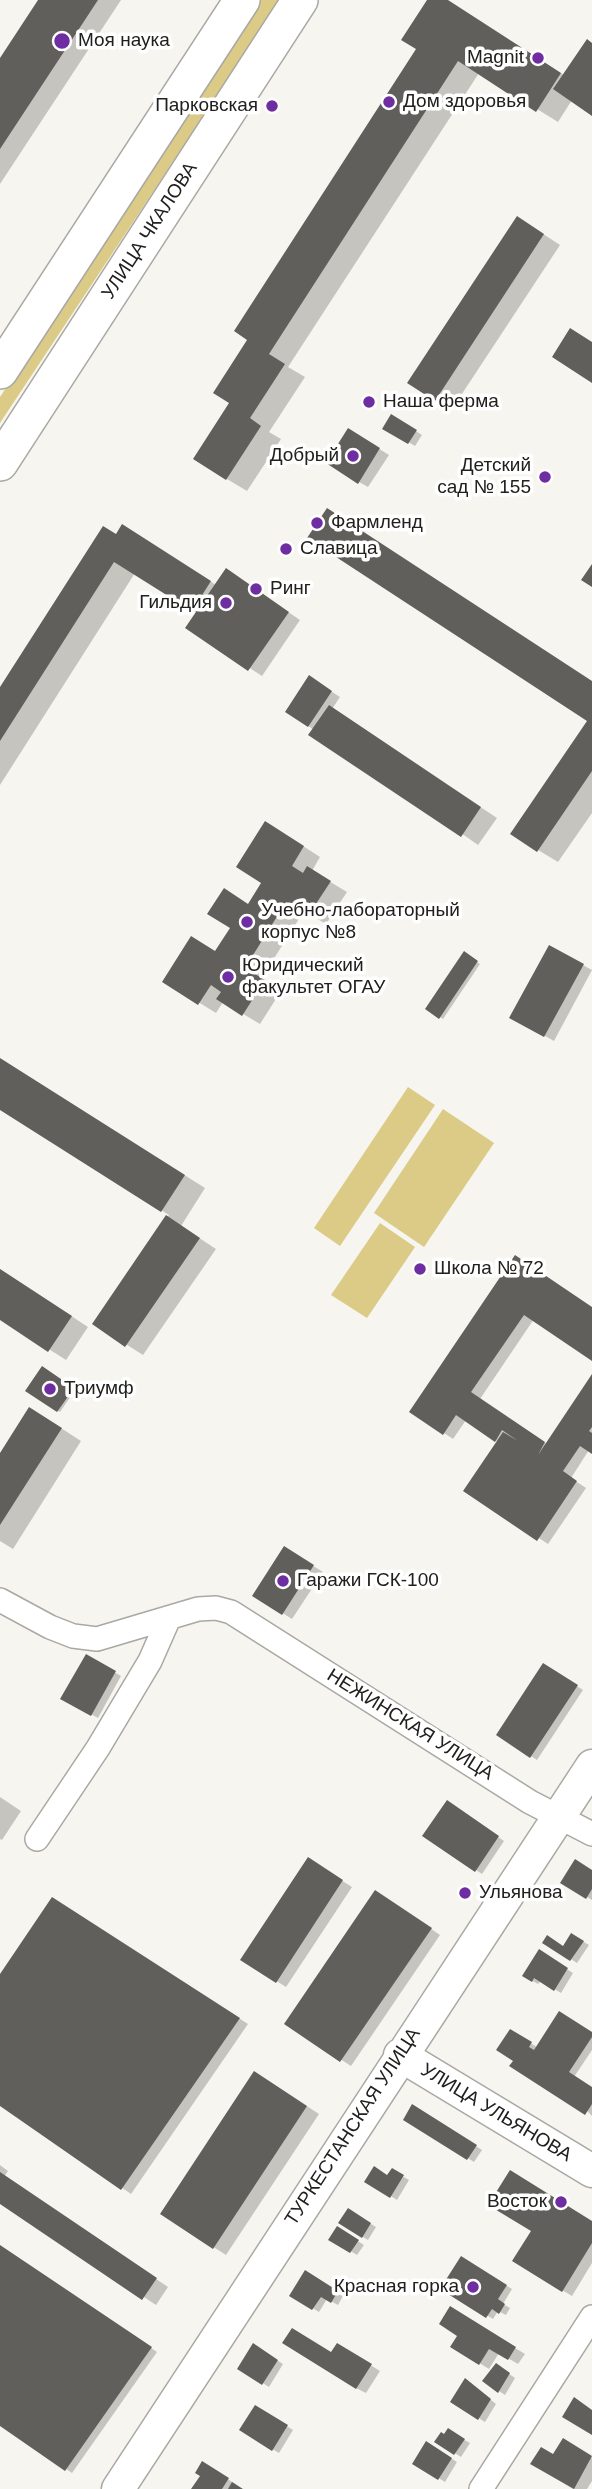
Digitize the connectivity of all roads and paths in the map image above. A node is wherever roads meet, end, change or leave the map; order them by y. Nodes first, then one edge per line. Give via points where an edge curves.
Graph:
1 (242, 0) edge
2 (300, 0) edge
3 (0, 371) edge
4 (0, 463) edge
5 (0, 1600) edge
6 (169, 1618) junction
7 (592, 1766) edge
8 (558, 1818) junction
9 (592, 1834) edge
10 (37, 1839) dead end
11 (400, 2055) junction
12 (592, 2171) edge
13 (592, 2317) edge
14 (120, 2488) edge
15 (481, 2489) edge

1 - 3 main road
2 - 4 main road, УЛИЦА ЧКАЛОВА
5 - 6 street via 50,1628 97,1639
6 - 8 street, НЕЖИНСКАЯ УЛИЦА via 198,1609 231,1612
6 - 10 street via 150,1661
7 - 8 main road, ТУРКЕСТАНСКАЯ УЛИЦА
8 - 9 street, НЕЖИНСКАЯ УЛИЦА
8 - 11 main road, ТУРКЕСТАНСКАЯ УЛИЦА
11 - 12 main road, УЛИЦА УЛЬЯНОВА
11 - 14 main road, ТУРКЕСТАНСКАЯ УЛИЦА
13 - 15 street

